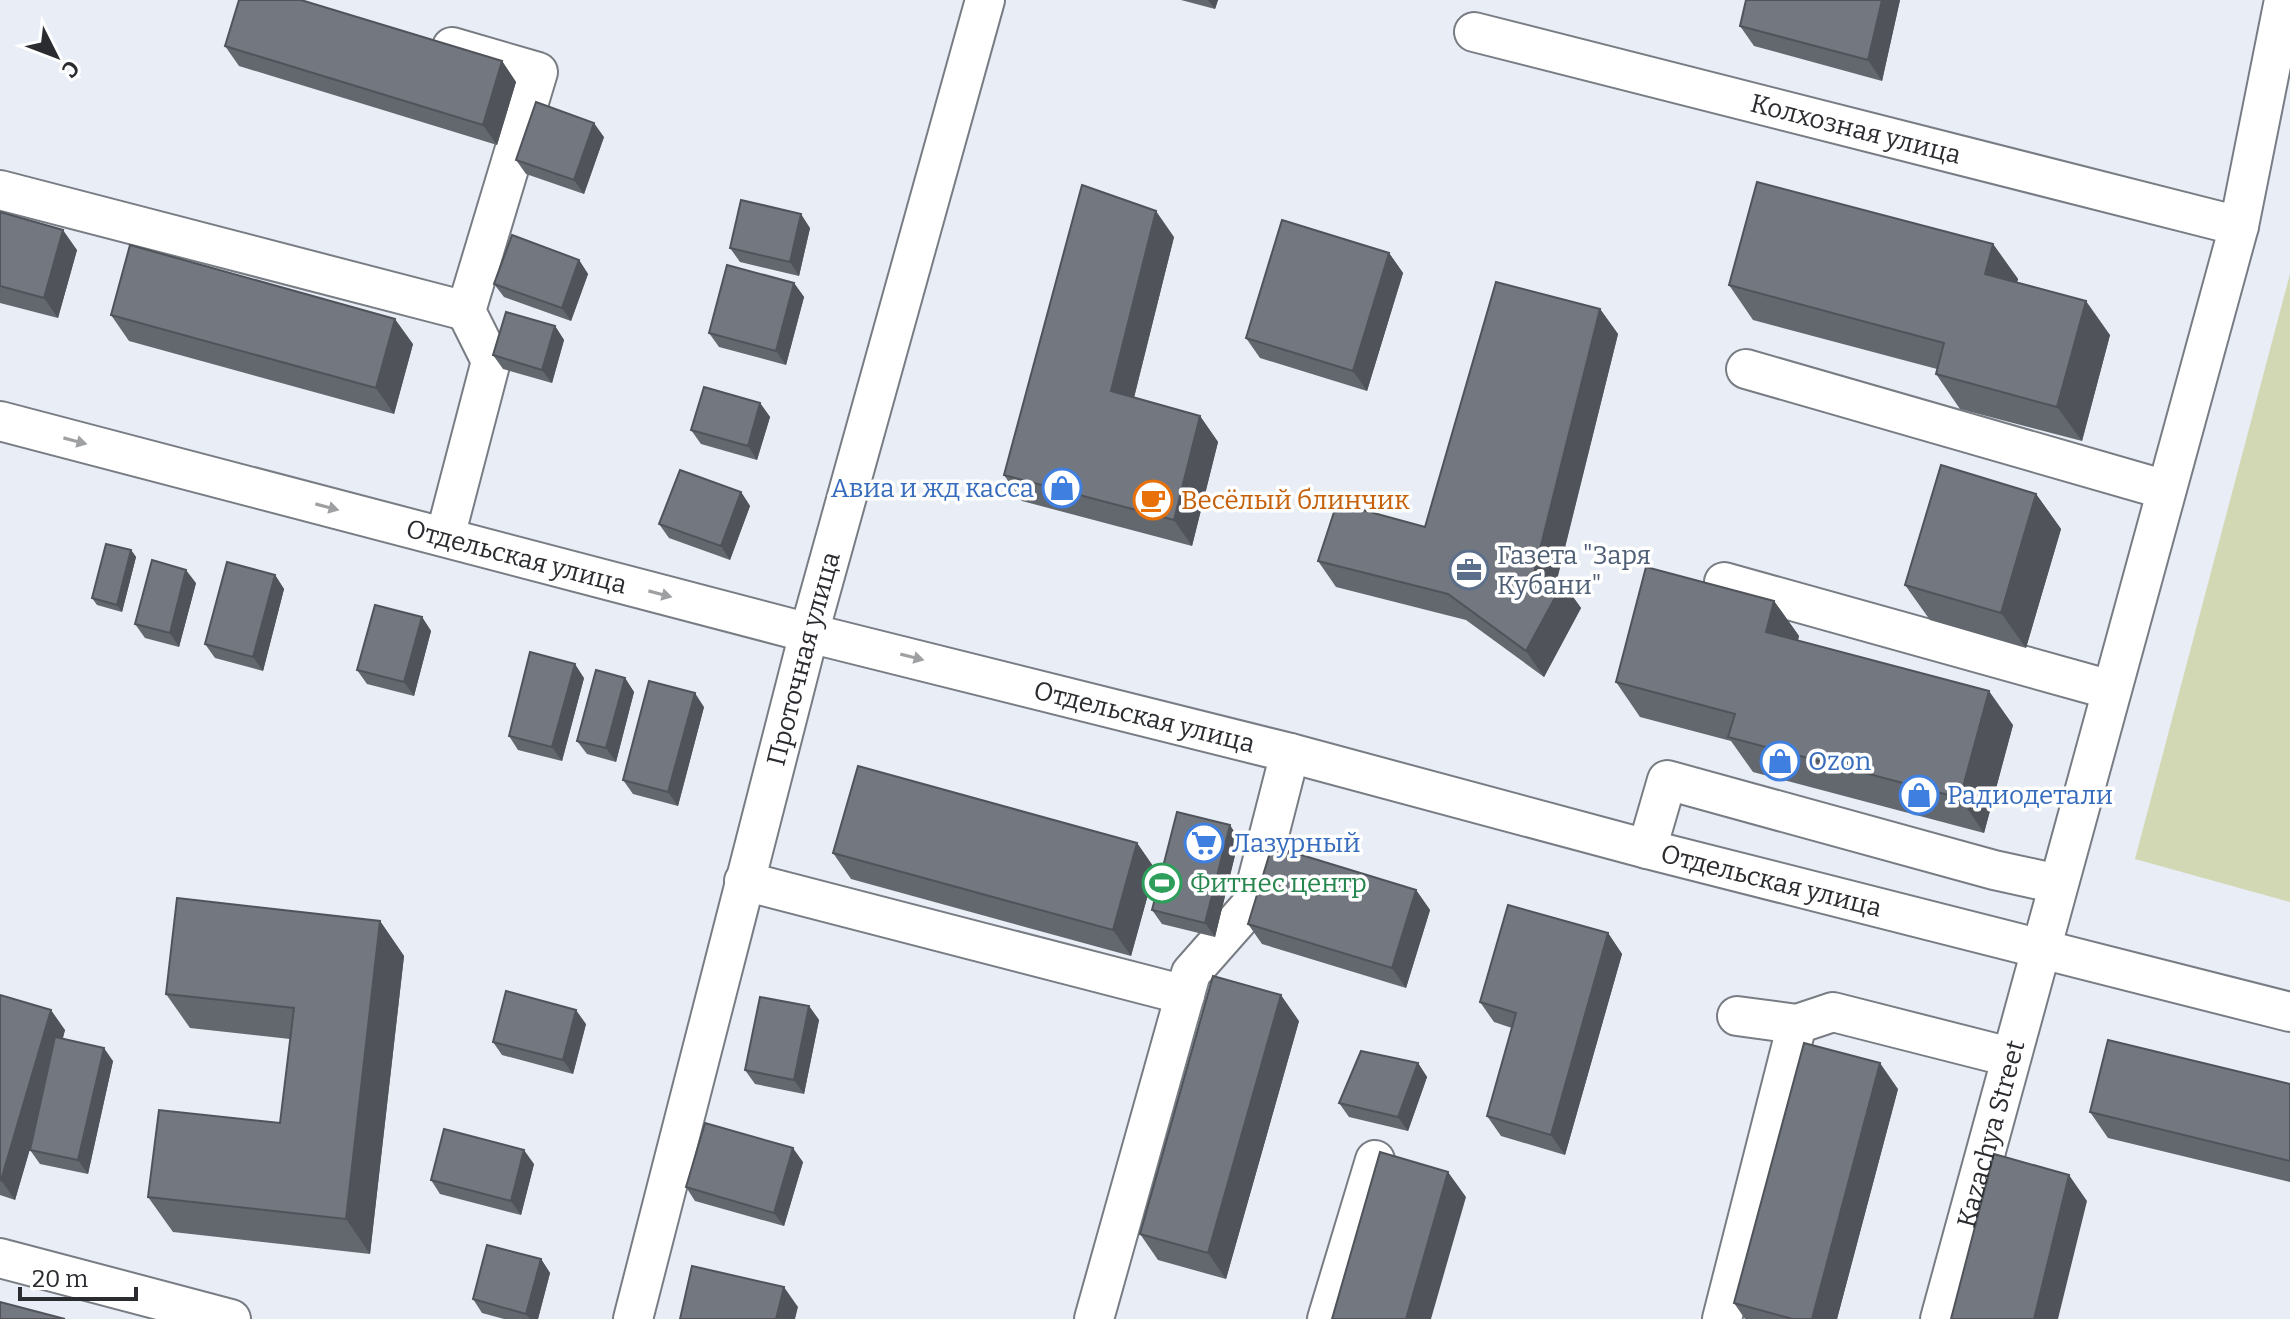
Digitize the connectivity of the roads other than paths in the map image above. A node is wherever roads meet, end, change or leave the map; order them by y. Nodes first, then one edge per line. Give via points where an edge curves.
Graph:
1 (985, 0) edge
2 (2284, 0) edge
3 (1474, 32) dead end
4 (422, 38) edge
5 (0, 190) edge
6 (2239, 226) junction
7 (466, 311) junction
8 (1746, 369) dead end
9 (0, 421) edge
10 (2166, 490) junction
11 (445, 537) junction
12 (1724, 582) dead end
13 (809, 633) junction
14 (2111, 690) junction
15 (1290, 753) junction
16 (1647, 849) junction
17 (744, 881) junction
18 (2058, 884) junction
19 (2041, 947) junction
20 (1185, 995) junction
21 (2290, 1012) edge
22 (1737, 1016) dead end
23 (1797, 1024) junction
24 (2010, 1057) junction
25 (1375, 1160) edge
26 (0, 1258) edge
27 (221, 1318) edge
28 (633, 1319) edge
29 (1094, 1319) edge
30 (1327, 1319) edge
31 (1722, 1319) edge
32 (1940, 1319) edge

1 - 13 street, Проточная улица
2 - 6 street, Kazachya Street
3 - 6 street, Колхозная улица
4 - 7 street via 538,72
5 - 7 street
6 - 10 street, Kazachya Street
7 - 11 street via 491,361
8 - 10 street
9 -> 11 street, Отдельская улица
10 - 14 street, Kazachya Street
11 -> 13 street, Отдельская улица
12 - 14 street
13 -> 15 street, Отдельская улица
13 - 17 street, Проточная улица
14 - 18 street, Kazachya Street
15 - 16 street, Отдельская улица
15 - 20 street via 1251,905 1191,973
16 - 18 street via 1667,780
16 - 19 street, Отдельская улица
17 - 20 street
17 - 28 street, Проточная улица
18 - 19 street, Kazachya Street
19 - 21 street, Отдельская улица
19 - 24 street, Kazachya Street
20 - 29 street
22 - 23 street
23 - 24 street via 1833,1012
23 - 31 street
24 - 32 street, Kazachya Street
25 - 30 street
26 - 27 street

